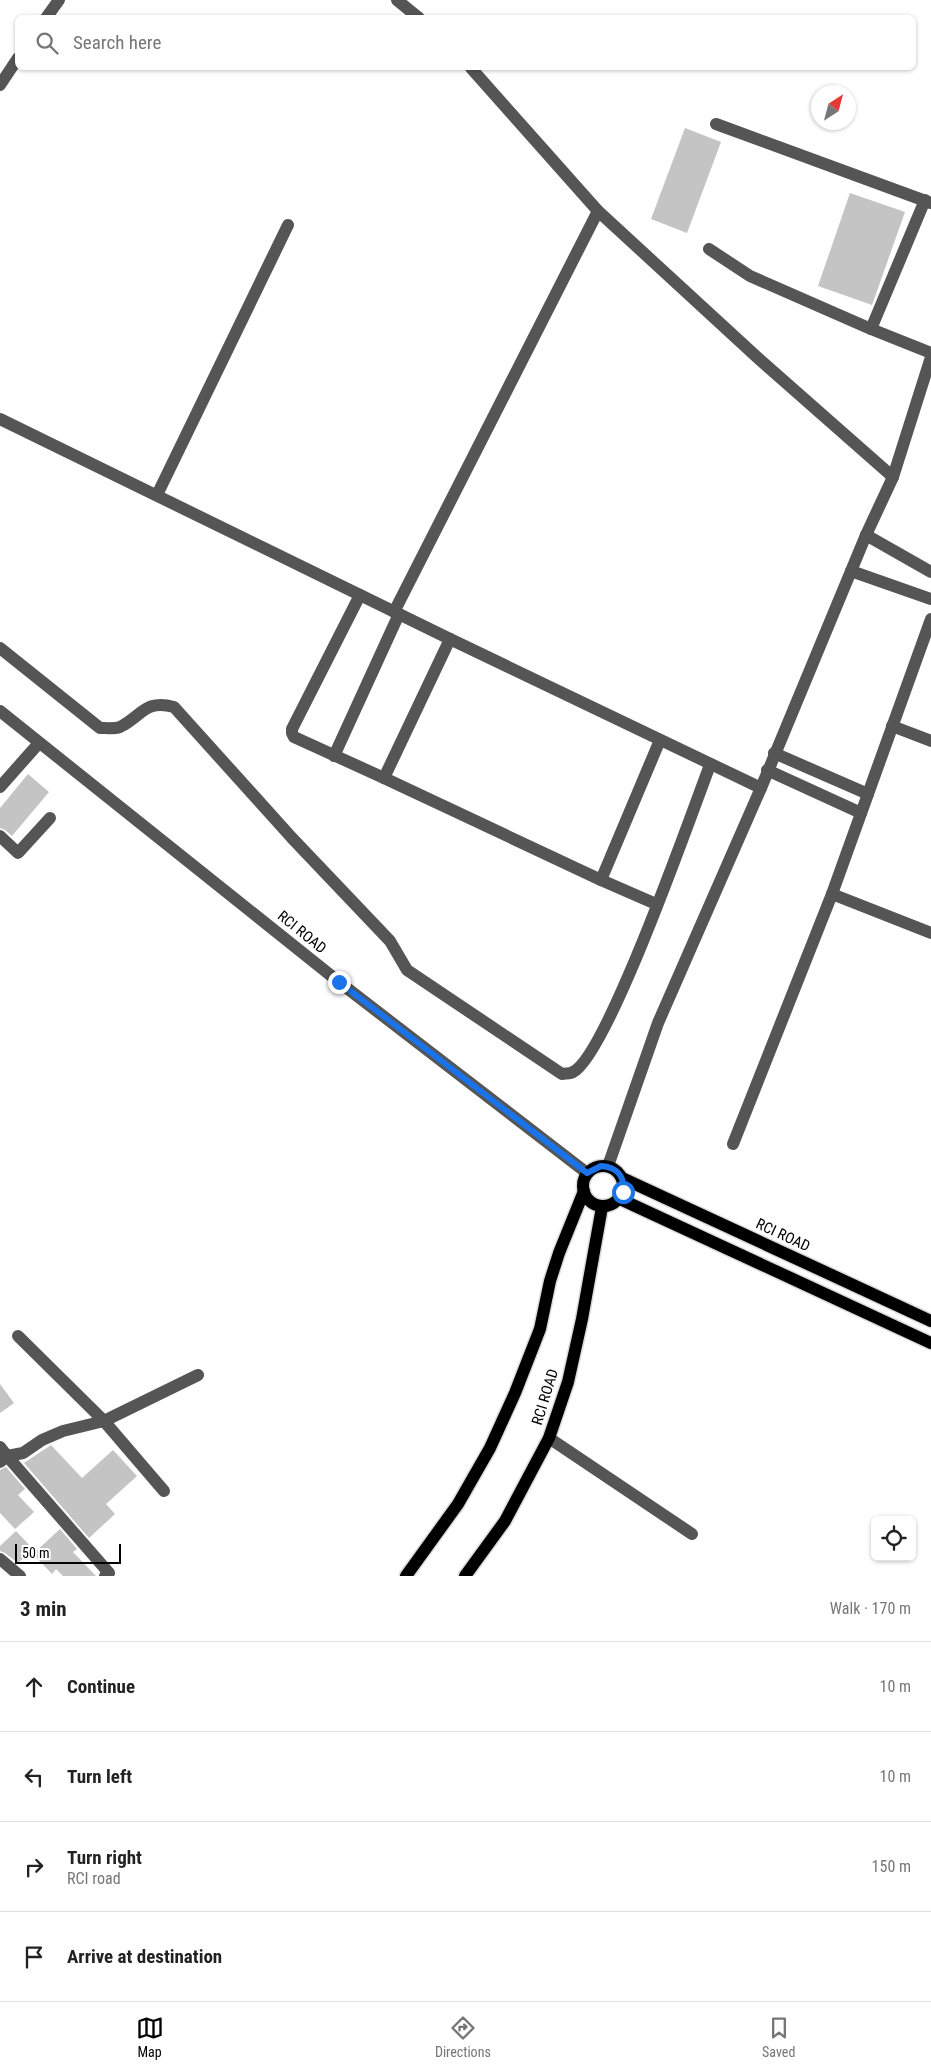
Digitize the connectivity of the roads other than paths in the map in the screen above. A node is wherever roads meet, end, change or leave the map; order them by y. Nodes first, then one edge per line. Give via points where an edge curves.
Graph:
1 (59, 0) edge
2 (397, 0) edge
3 (48, 15) edge
4 (415, 15) edge
5 (15, 62) edge
6 (473, 70) edge
7 (0, 85) edge
8 (716, 124) dead end
9 (928, 201) edge
10 (598, 211) junction
11 (288, 225) dead end
12 (709, 249) dead end
13 (872, 329) junction
14 (931, 355) edge
15 (0, 419) edge
16 (893, 477) junction
17 (157, 495) junction
18 (866, 535) junction
19 (851, 571) junction
20 (931, 572) edge
21 (360, 595) junction
22 (931, 599) edge
23 (397, 613) junction
24 (931, 619) edge
25 (450, 639) junction
26 (0, 648) edge
27 (0, 711) edge
28 (892, 726) junction
29 (660, 740) junction
30 (931, 741) edge
31 (39, 743) junction
32 (774, 753) junction
33 (334, 756) junction
34 (710, 765) junction
35 (767, 770) junction
36 (384, 778) junction
37 (0, 787) edge
38 (761, 788) junction
39 (868, 794) junction
40 (861, 813) junction
41 (50, 818) dead end
42 (0, 836) edge
43 (600, 880) junction
44 (832, 894) junction
45 (656, 904) junction
46 (931, 933) edge
47 (733, 1144) dead end
48 (608, 1166) junction
49 (587, 1173) junction
50 (622, 1178) junction
51 (584, 1191) junction
52 (620, 1199) junction
53 (602, 1207) junction
54 (931, 1321) edge
55 (18, 1336) dead end
56 (931, 1343) edge
57 (198, 1375) dead end
58 (104, 1421) junction
59 (549, 1438) junction
60 (2, 1455) edge
61 (164, 1491) dead end
62 (692, 1534) dead end
63 (0, 1558) edge
64 (20, 1576) edge
65 (106, 1576) edge
66 (406, 1576) edge
67 (465, 1576) edge

1 - 3 street
2 - 4 street
5 - 7 street
6 - 10 street
8 - 9 street
9 - 13 street
10 - 16 street
10 - 23 street
11 - 17 street
12 - 13 street via 750,276
13 - 14 street
14 - 16 street
15 - 17 street
16 - 18 street
17 - 21 street
18 - 19 street
18 - 20 street
19 - 22 street
19 - 32 street
21 - 23 street
21 - 33 street via 292,729 294,737
23 - 25 street
23 - 33 street
24 - 28 street
25 - 29 street
25 - 36 street
26 - 45 street via 100,728 118,728 151,705 174,707 390,941 407,970 562,1074 573,1072 592,1050 619,1000
27 - 31 street, RCI ROAD
28 - 30 street
28 - 39 street
29 - 34 street
29 - 43 street
31 - 37 street
31 - 49 street, RCI ROAD via 339,982
32 - 35 street
32 - 39 street
33 - 36 street
34 - 38 street
34 - 45 street
35 - 38 street
35 - 40 street
36 - 43 street
38 - 48 street via 658,1023
39 - 40 street
40 - 44 street
41 - 42 street via 18,853
43 - 45 street
44 - 46 street
44 - 47 street
48 - 49 main road via 594,1168
48 - 50 main road
49 - 51 main road
50 - 52 main road
50 - 54 main road, RCI ROAD
51 - 53 main road via 590,1202
51 - 66 main road via 559,1253 540,1328 515,1394 490,1448 458,1504
52 - 53 main road
52 - 56 main road
53 - 59 main road, RCI ROAD via 568,1382
55 - 58 street
57 - 58 street
58 - 60 street via 63,1431 23,1453
58 - 61 street
59 - 62 street
59 - 67 main road, RCI ROAD via 505,1520
60 - 65 street via 109,1573
63 - 64 street

